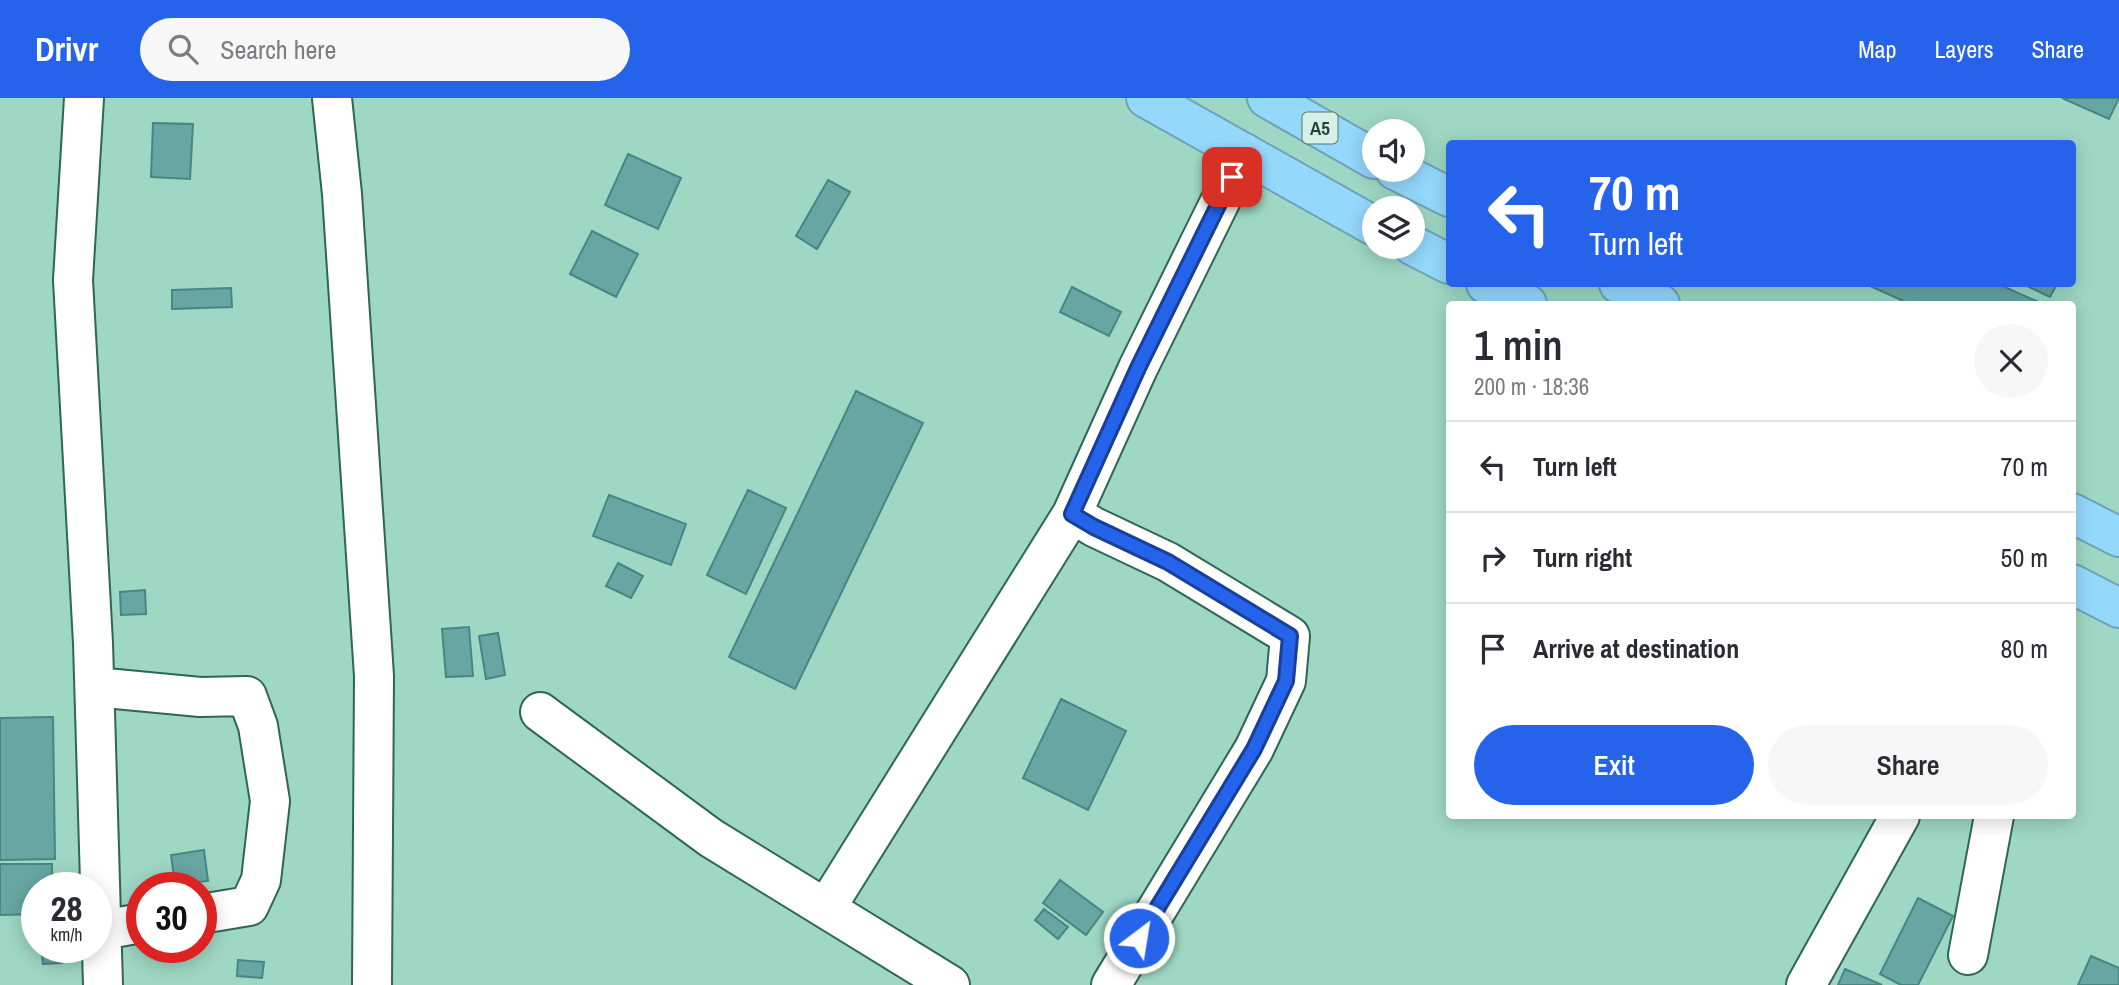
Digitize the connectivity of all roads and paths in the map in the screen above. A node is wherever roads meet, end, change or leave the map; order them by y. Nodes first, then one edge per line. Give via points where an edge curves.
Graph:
1 (84, 98) edge
2 (332, 98) edge
3 (1146, 98) edge
4 (1267, 98) edge
5 (1362, 152) edge
6 (1244, 153) junction
7 (1419, 182) edge
8 (1446, 196) edge
9 (1362, 219) edge
10 (1425, 252) edge
11 (1446, 263) edge
12 (1492, 287) edge
13 (1625, 287) edge
14 (1521, 301) edge
15 (1654, 301) edge
16 (1072, 514) junction
17 (2076, 515) edge
18 (2119, 537) edge
19 (2076, 593) edge
20 (2119, 608) edge
21 (94, 687) junction
22 (540, 712) dead end
23 (1898, 819) edge
24 (1993, 819) edge
25 (100, 872) edge
26 (826, 908) junction
27 (217, 911) edge
28 (1968, 955) dead end
29 (103, 963) edge
30 (103, 985) edge
31 (372, 985) edge
32 (950, 985) edge
33 (1111, 985) edge
34 (1806, 985) edge

1 - 21 street via 74,280
2 - 31 street via 374,676
3 - 6 highway
4 - 5 highway, A5
6 - 9 highway
6 - 16 street
7 - 8 highway
10 - 11 highway
12 - 14 highway
13 - 15 highway
16 - 26 street
16 - 33 street via 1168,562 1290,636 1286,681 1254,749
17 - 18 highway
19 - 20 highway
21 - 25 street
21 - 27 street via 247,696 258,726 270,801 261,880 249,906
22 - 26 street via 711,838
23 - 34 street
24 - 28 street
26 - 32 street
29 - 30 street

